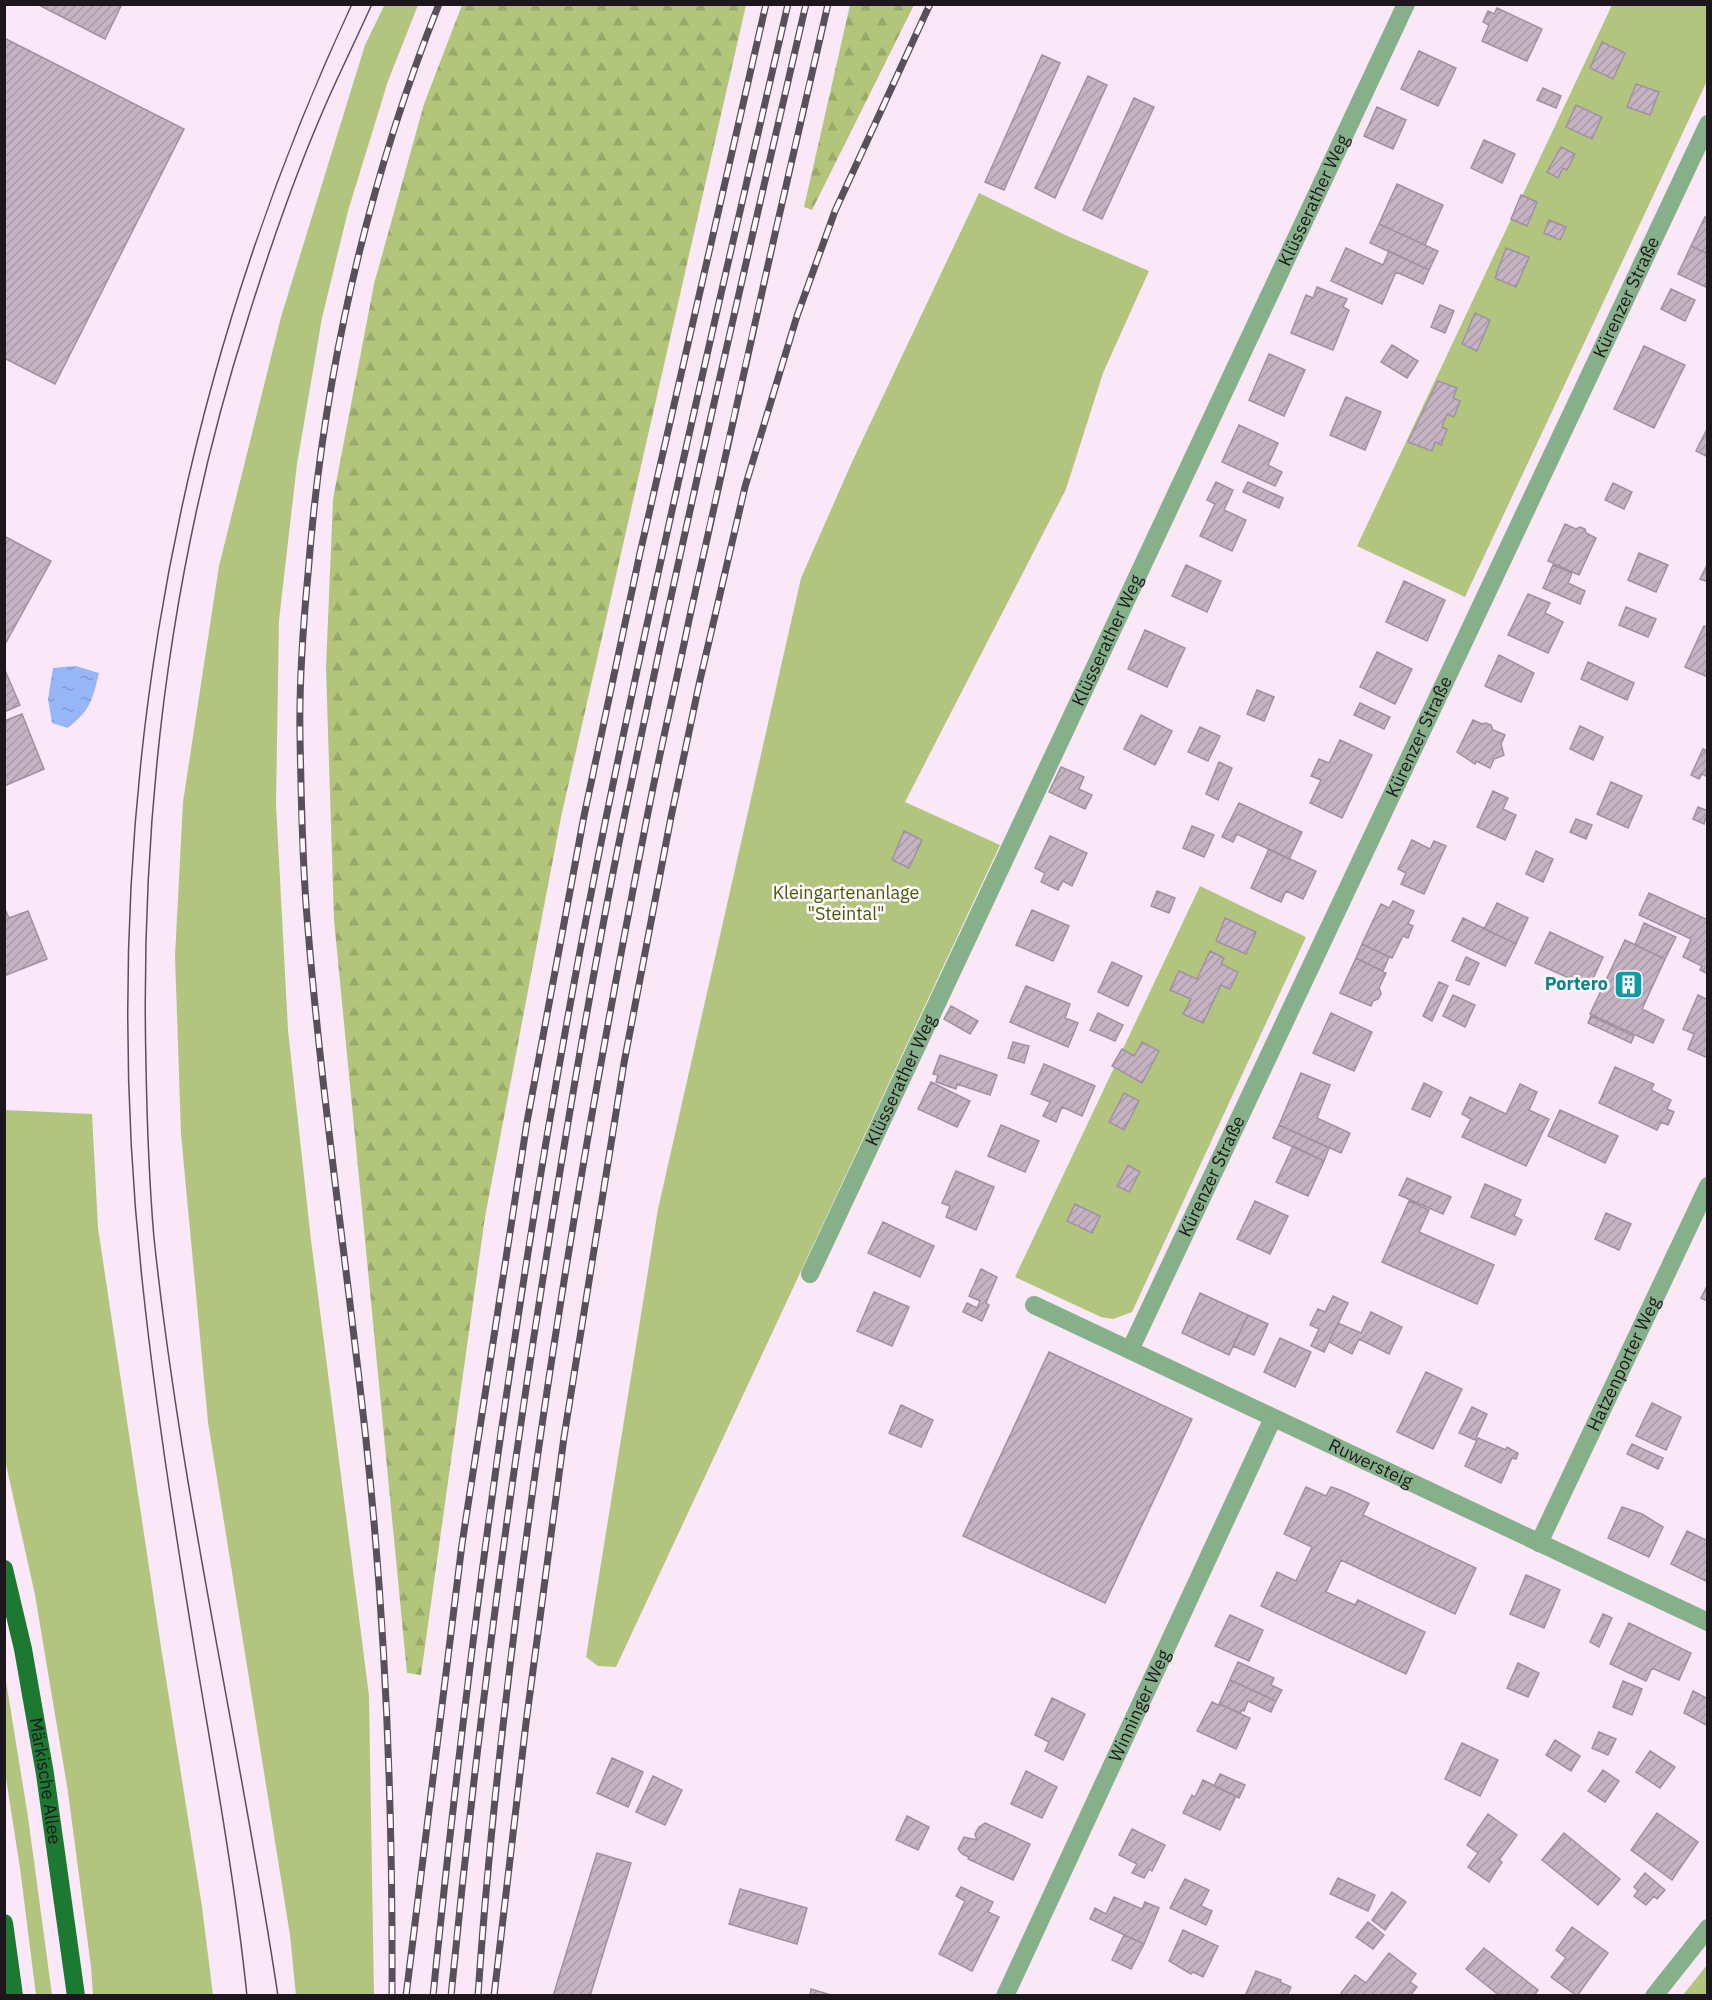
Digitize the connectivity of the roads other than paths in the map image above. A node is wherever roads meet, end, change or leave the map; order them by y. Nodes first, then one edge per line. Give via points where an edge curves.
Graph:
1 (1406, 4) edge
2 (1707, 124) edge
3 (1707, 1186) edge
4 (810, 1274) dead end
5 (1034, 1305) dead end
6 (1130, 1350) junction
7 (1274, 1418) junction
8 (1539, 1543) junction
9 (4, 1569) edge
10 (1707, 1622) edge
11 (4, 1923) edge
12 (1707, 1928) edge
13 (14, 1995) edge
14 (76, 1995) edge
15 (1005, 1995) edge
16 (1654, 1995) edge

1 - 4 street, Klüsserather Weg
2 - 6 street, Kürenzer Straße
3 - 8 street, Hatzenporter Weg
5 - 6 street, Ruwersteig
6 - 7 street, Ruwersteig
7 - 8 street, Ruwersteig
7 - 15 street, Winninger Weg
8 - 10 street, Ruwersteig
9 - 14 main road, Märkische Allee via 45,1774
11 - 13 main road
12 - 16 street

